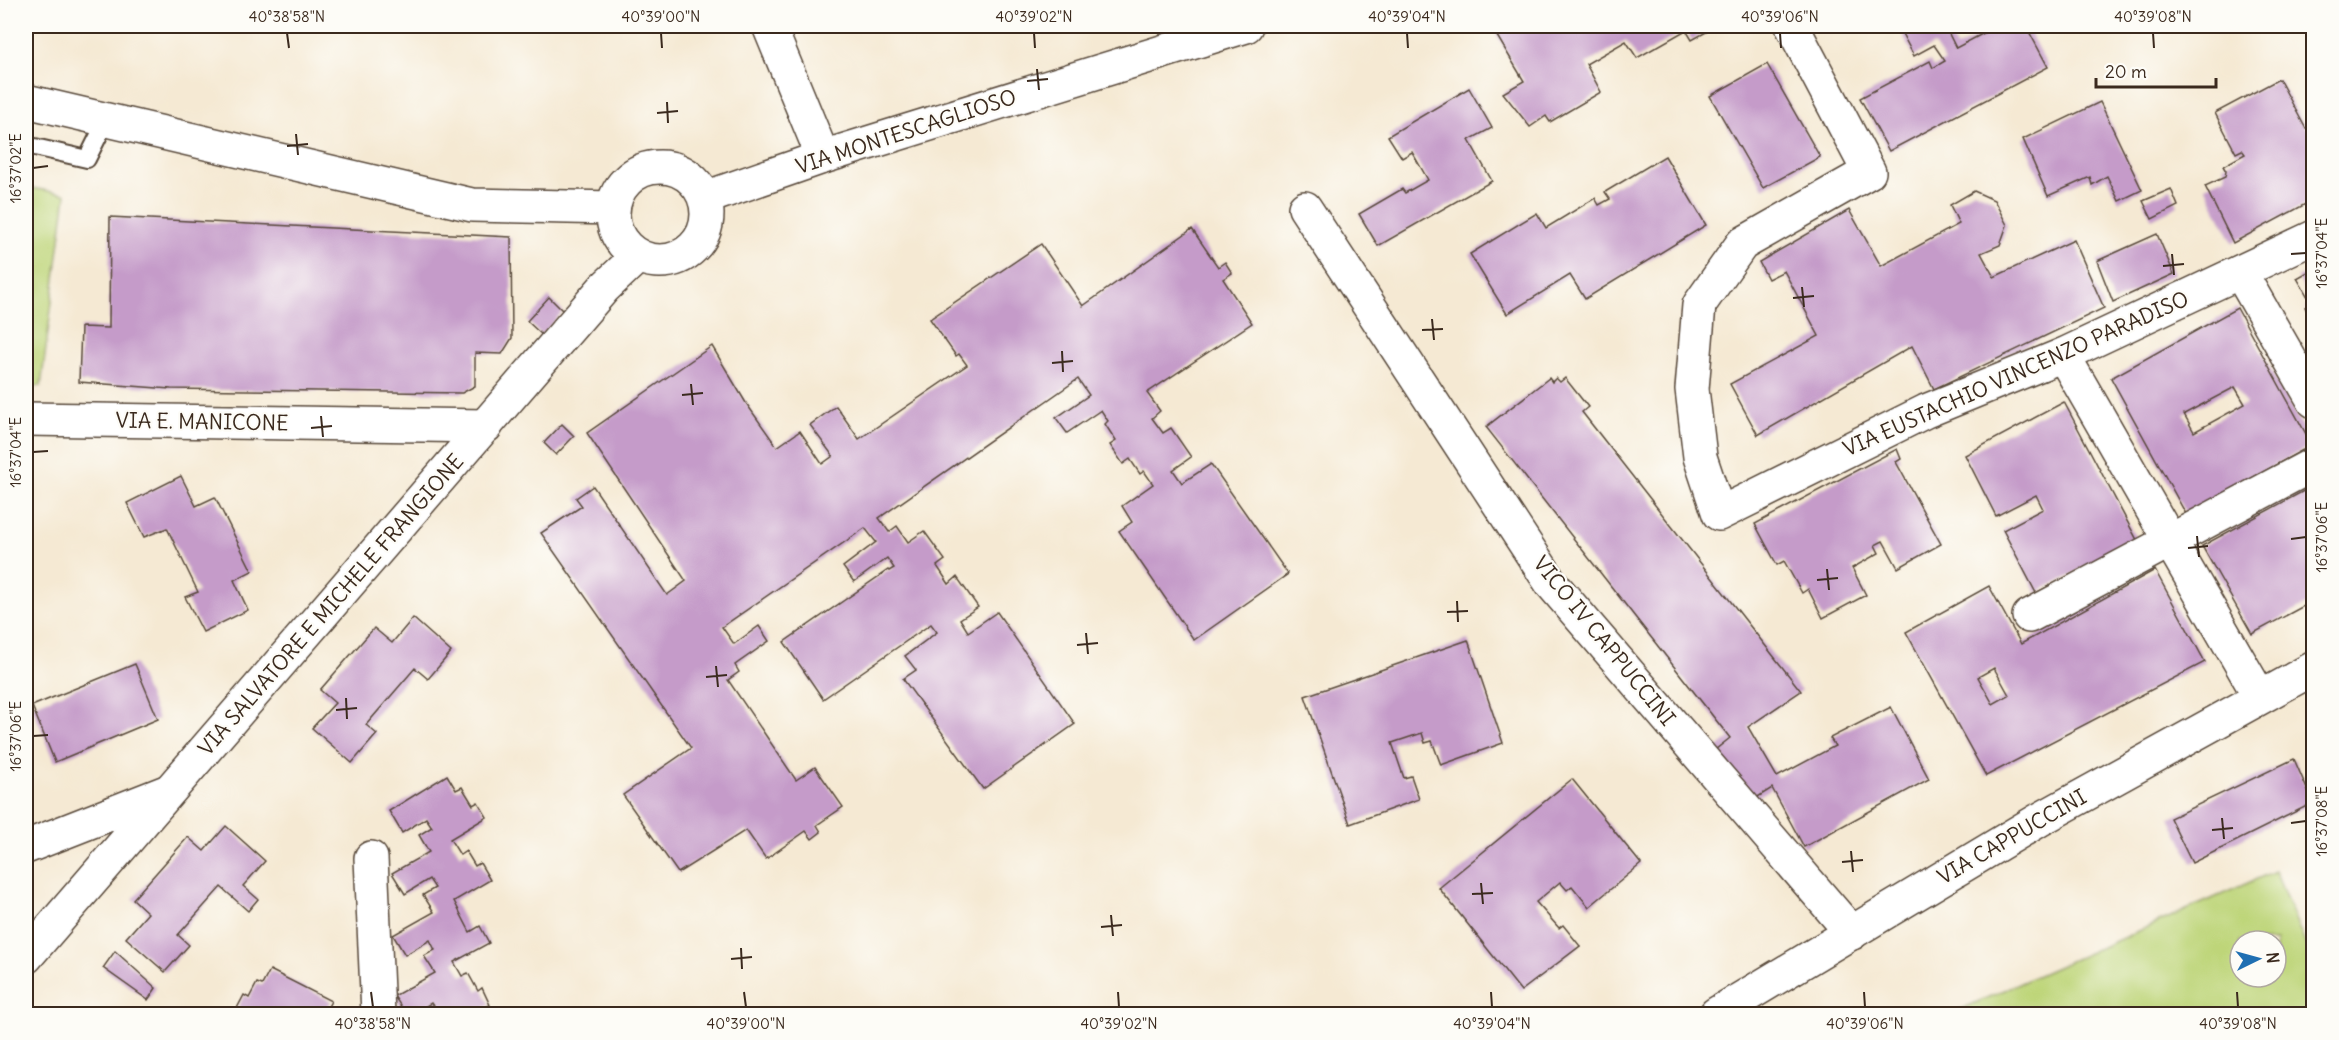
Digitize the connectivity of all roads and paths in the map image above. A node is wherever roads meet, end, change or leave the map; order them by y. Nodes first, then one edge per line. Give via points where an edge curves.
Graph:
1 (769, 26) edge
2 (1246, 26) edge
3 (1799, 28) edge
4 (26, 101) edge
5 (106, 121) junction
6 (26, 145) edge
7 (823, 157) junction
8 (705, 198) junction
9 (613, 208) junction
10 (1305, 208) dead end
11 (2313, 237) edge
12 (639, 256) junction
13 (2240, 272) junction
14 (2063, 355) junction
15 (2313, 401) edge
16 (26, 419) edge
17 (486, 426) junction
18 (2313, 464) edge
19 (2170, 541) junction
20 (2029, 616) dead end
21 (2313, 668) edge
22 (2260, 697) junction
23 (171, 790) junction
24 (26, 848) edge
25 (371, 858) dead end
26 (1851, 933) junction
27 (26, 957) edge
28 (378, 1014) edge
29 (1716, 1014) edge

1 - 7 street
2 - 7 street, VIA MONTESCAGLIOSO
3 - 14 street, VIA EUSTACHIO VINCENZO PARADISO via 1869,172 1742,244 1699,305 1692,389 1700,457 1719,514 1926,411
4 - 5 street
5 - 6 lane via 87,159
5 - 9 street via 472,205
7 - 8 street, VIA MONTESCAGLIOSO
8 - 9 street via 686,174 658,166 631,176 621,187
8 - 12 street via 705,230 685,255 654,262
9 - 12 street via 616,233
10 - 26 street, VICO IV CAPPUCCINI via 1551,583
11 - 13 street, VIA EUSTACHIO VINCENZO PARADISO
12 - 17 street, VIA SALVATORE E MICHELE FRANGIONE via 604,288
13 - 14 street, VIA EUSTACHIO VINCENZO PARADISO
13 - 15 street
14 - 19 street
16 - 17 street, VIA E. MANICONE
17 - 23 street, VIA SALVATORE E MICHELE FRANGIONE
18 - 19 street
19 - 20 street
19 - 22 street
21 - 22 street, VIA CAPPUCCINI
22 - 26 street, VIA CAPPUCCINI via 2039,820
23 - 24 street
23 - 27 street, VIA SALVATORE E MICHELE FRANGIONE
25 - 28 street
26 - 29 street, VIA CAPPUCCINI

